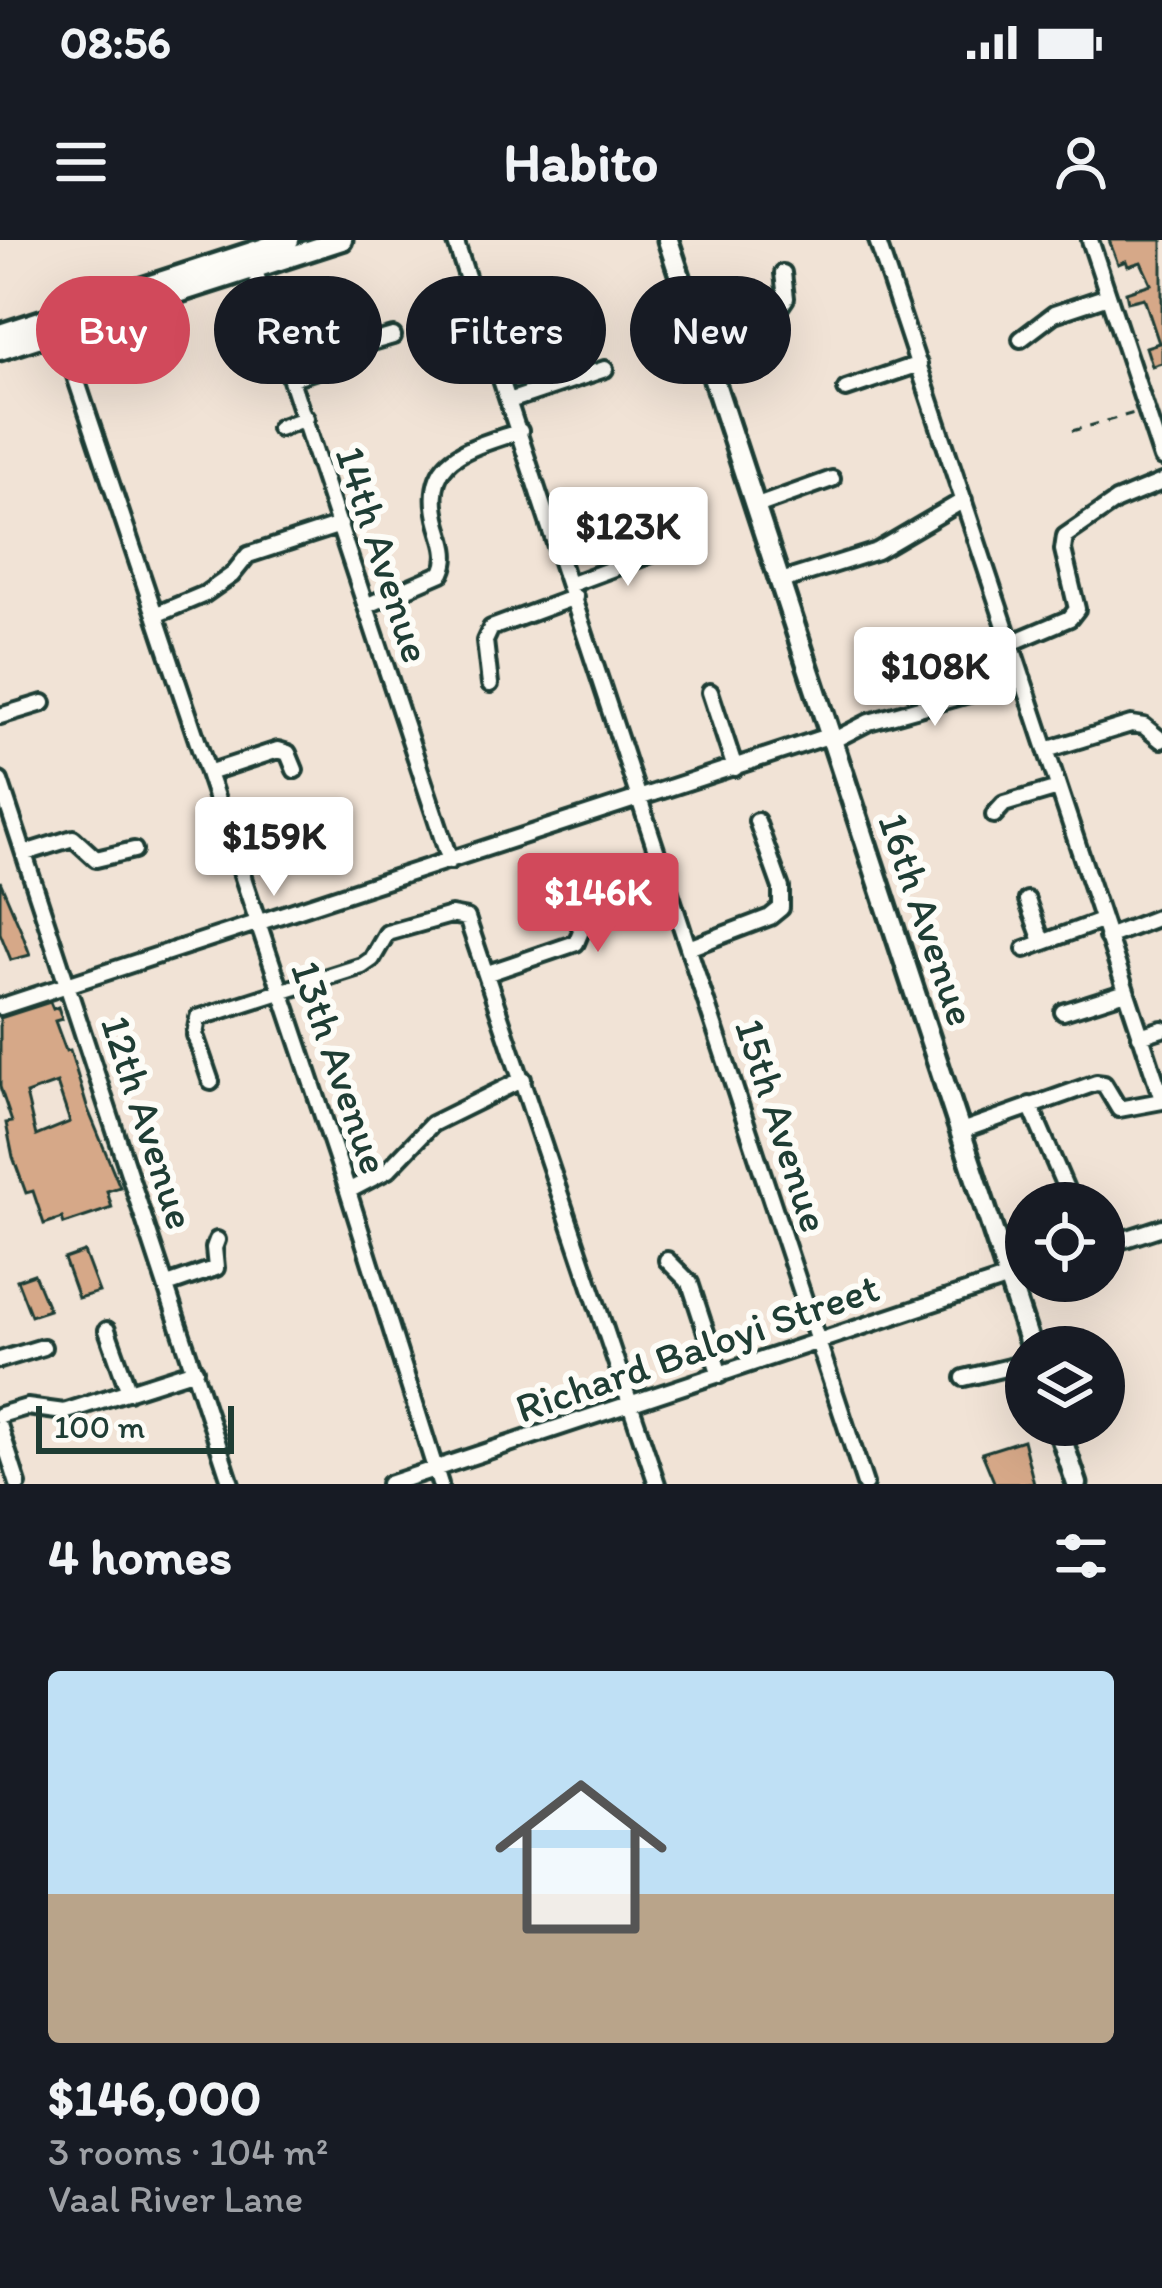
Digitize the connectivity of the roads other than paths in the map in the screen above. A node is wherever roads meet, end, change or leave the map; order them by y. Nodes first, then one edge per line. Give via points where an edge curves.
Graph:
1 (289, 240) edge
2 (342, 240) edge
3 (454, 240) edge
4 (668, 240) edge
5 (878, 240) edge
6 (1090, 240) edge
7 (247, 254) edge
8 (783, 273) dead end
9 (679, 276) edge
10 (783, 276) edge
11 (190, 277) edge
12 (1108, 296) junction
13 (0, 334) edge
14 (393, 336) dead end
15 (36, 338) edge
16 (382, 339) edge
17 (1022, 339) dead end
18 (0, 350) edge
19 (919, 364) junction
20 (77, 384) edge
21 (294, 384) edge
22 (560, 384) edge
23 (714, 384) edge
24 (846, 389) dead end
25 (509, 401) junction
26 (1152, 413) edge
27 (306, 418) junction
28 (279, 428) dead end
29 (520, 431) junction
30 (1162, 458) edge
31 (832, 479) dead end
32 (1162, 482) edge
33 (964, 500) junction
34 (754, 507) junction
35 (340, 525) junction
36 (668, 548) dead end
37 (778, 582) junction
38 (573, 591) junction
39 (365, 606) junction
40 (155, 615) junction
41 (1011, 643) junction
42 (1023, 679) junction
43 (490, 684) dead end
44 (710, 692) dead end
45 (43, 703) dead end
46 (0, 716) edge
47 (829, 739) junction
48 (1161, 740) edge
49 (1046, 751) junction
50 (736, 768) junction
51 (295, 770) dead end
52 (208, 773) junction
53 (0, 781) edge
54 (1058, 788) junction
55 (639, 801) junction
56 (994, 814) dead end
57 (757, 821) dead end
58 (19, 837) junction
59 (0, 843) edge
60 (134, 850) dead end
61 (25, 854) junction
62 (450, 861) junction
63 (667, 875) junction
64 (1027, 900) dead end
65 (1162, 916) edge
66 (1101, 921) junction
67 (256, 924) junction
68 (1107, 937) junction
69 (1042, 941) junction
70 (691, 946) junction
71 (1025, 949) dead end
72 (488, 973) junction
73 (69, 983) junction
74 (281, 991) junction
75 (1126, 992) junction
76 (0, 1007) edge
77 (1064, 1012) dead end
78 (1162, 1029) edge
79 (1141, 1036) junction
80 (523, 1079) junction
81 (211, 1082) dead end
82 (1162, 1100) edge
83 (1030, 1105) junction
84 (961, 1131) junction
85 (1063, 1182) edge
86 (348, 1190) junction
87 (1162, 1227) edge
88 (1125, 1239) edge
89 (217, 1240) dead end
90 (1005, 1244) edge
91 (667, 1260) dead end
92 (1005, 1279) edge
93 (167, 1285) junction
94 (107, 1330) dead end
95 (819, 1339) junction
96 (43, 1347) dead end
97 (0, 1360) edge
98 (1005, 1368) edge
99 (195, 1370) junction
100 (720, 1375) junction
101 (964, 1378) dead end
102 (129, 1392) junction
103 (630, 1405) junction
104 (0, 1415) edge
105 (0, 1428) edge
106 (1064, 1446) edge
107 (437, 1477) edge
108 (18, 1484) edge
109 (231, 1484) edge
110 (389, 1484) edge
111 (657, 1484) edge
112 (865, 1484) edge
113 (1077, 1484) edge

1 - 7 street
2 - 7 street
3 - 25 street, 15th Avenue
4 - 9 street, 16th Avenue
5 - 19 street
6 - 12 street
7 - 11 street
7 - 13 street
8 - 10 street
12 - 17 street via 1054,314
12 - 26 street
14 - 16 street
15 - 18 street
19 - 24 street
19 - 33 street
20 - 40 street, 13th Avenue
21 - 27 street, 14th Avenue
22 - 25 street
23 - 34 street, 16th Avenue
25 - 29 street, 15th Avenue
26 - 30 street
27 - 28 street
27 - 35 street, 14th Avenue
29 - 38 street, 15th Avenue
29 - 39 street via 444,466 435,506 445,569
31 - 34 street
32 - 41 street via 1065,536 1075,613
33 - 37 street via 877,550
33 - 41 street
34 - 37 street, 16th Avenue
35 - 39 street, 14th Avenue
35 - 40 street via 248,555 226,580
36 - 38 street
37 - 47 street, 16th Avenue
38 - 43 street via 491,628
38 - 55 street, 15th Avenue
39 - 62 street, 14th Avenue
40 - 52 street, 13th Avenue
41 - 42 street
42 - 47 street
42 - 49 street
44 - 50 street
45 - 46 street
47 - 50 street
47 - 84 street, 16th Avenue
48 - 49 street via 1131,724
49 - 54 street
50 - 55 street
51 - 52 street via 278,750
52 - 67 street, 13th Avenue
53 - 58 street, 12th Avenue
54 - 56 street
54 - 66 street
55 - 62 street
55 - 63 street, 15th Avenue
57 - 70 street via 781,908
58 - 59 street
58 - 61 street, 12th Avenue
60 - 61 street via 96,859 73,838
61 - 73 street, 12th Avenue
62 - 67 street
63 - 70 street, 15th Avenue
63 - 72 street via 581,900 576,943
64 - 69 street
65 - 68 street
66 - 68 street
66 - 69 street
67 - 73 street
67 - 74 street, 13th Avenue
68 - 75 street
69 - 71 street
70 - 95 street, 15th Avenue
72 - 74 street via 470,921 455,914 389,932 368,963
72 - 80 street
73 - 76 street
73 - 93 street, 12th Avenue
74 - 81 street via 198,1018 195,1035
74 - 86 street, 13th Avenue
75 - 77 street
75 - 79 street
78 - 79 street
79 - 82 street
80 - 86 street via 428,1126 388,1170
80 - 103 street
82 - 83 street via 1119,1109 1100,1082
83 - 84 street
83 - 85 street
84 - 90 street, 16th Avenue
86 - 107 street, 13th Avenue
87 - 88 street
89 - 93 street via 216,1268
91 - 100 street via 690,1283
92 - 95 street, Richard Baloyi Street
93 - 99 street, 12th Avenue
94 - 102 street
95 - 100 street, Richard Baloyi Street
95 - 112 street, 15th Avenue
96 - 97 street
98 - 101 street
99 - 102 street
99 - 109 street, 12th Avenue
100 - 103 street, Richard Baloyi Street
102 - 104 street via 64,1412 21,1407
103 - 107 street, Richard Baloyi Street
103 - 111 street
105 - 108 street
106 - 113 street
107 - 110 street, Richard Baloyi Street

